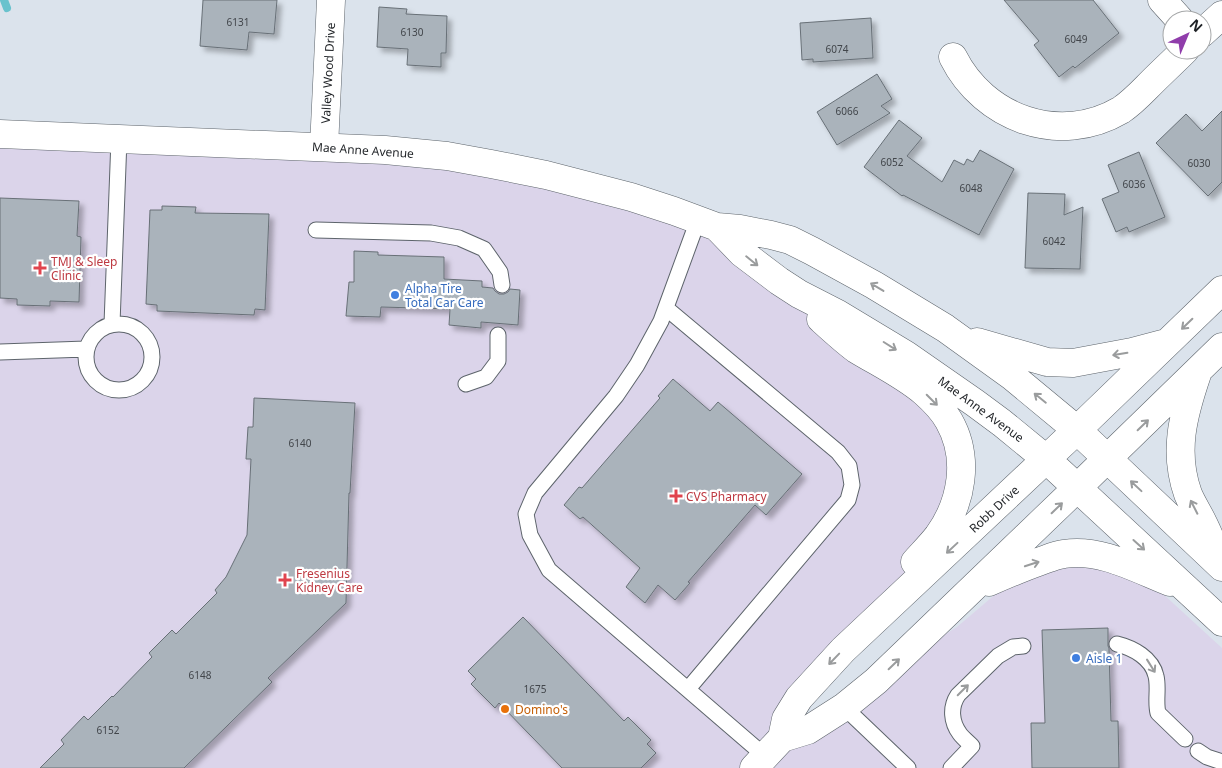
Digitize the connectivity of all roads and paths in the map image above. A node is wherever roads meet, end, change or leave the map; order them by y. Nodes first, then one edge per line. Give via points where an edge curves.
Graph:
1 (331, 0) edge
2 (1162, 0) edge
3 (1171, 10) edge
4 (1222, 15) edge
5 (1212, 24) edge
6 (953, 57) dead end
7 (1175, 60) edge
8 (0, 134) edge
9 (120, 139) junction
10 (324, 147) junction
11 (708, 224) junction
12 (316, 230) dead end
13 (502, 285) dead end
14 (1222, 290) edge
15 (799, 294) junction
16 (666, 308) junction
17 (112, 324) junction
18 (498, 335) dead end
19 (954, 335) junction
20 (1168, 342) junction
21 (1222, 347) edge
22 (86, 349) junction
23 (0, 352) edge
24 (1199, 370) junction
25 (466, 384) dead end
26 (1077, 430) junction
27 (1046, 459) junction
28 (1108, 459) junction
29 (1078, 488) junction
30 (1222, 567) edge
31 (1187, 589) junction
32 (971, 590) junction
33 (882, 614) junction
34 (1222, 622) edge
35 (1117, 644) dead end
36 (1023, 646) dead end
37 (688, 689) junction
38 (844, 707) junction
39 (1185, 739) dead end
40 (1198, 751) dead end
41 (767, 754) edge
42 (1222, 762) edge
43 (908, 768) edge
44 (951, 768) edge

1 - 10 main road, Valley Wood Drive
2 - 3 main road
4 - 5 main road
6 - 7 main road via 972,85 1005,112 1028,122 1064,127 1100,120 1122,109
8 - 9 main road, Mae Anne Avenue
9 - 10 main road, Mae Anne Avenue
9 - 17 lane
10 - 11 main road, Mae Anne Avenue via 447,156 491,164 592,186
11 -> 15 main road, Mae Anne Avenue via 758,266
11 - 16 lane
19 -> 11 main road, Mae Anne Avenue via 867,281 790,240
12 - 13 lane via 431,233 459,238 484,249 500,272
14 -> 20 main road, Robb Drive
15 -> 27 main road, Mae Anne Avenue via 906,355 975,403
15 -> 33 main road via 846,341 924,392 948,419 958,443 962,471 950,516 893,589
16 - 37 lane via 637,365 535,493 526,514 530,535 549,570
16 - 37 lane via 838,452 849,466 852,485 848,500
17 - 22 lane via 96,333
17 - 22 lane via 134,327 143,334 152,355 146,376 127,389 105,387 95,381 89,371
18 - 25 lane via 498,361 486,377
20 -> 19 main road via 1073,363 1047,362
26 -> 19 main road, Mae Anne Avenue via 1020,382
20 - 26 main road, Robb Drive
21 - 24 main road
22 - 23 lane
28 -> 24 main road
30 -> 24 main road via 1188,495 1181,458 1182,425
26 - 27 main road, Robb Drive
26 - 28 main road, Mae Anne Avenue
27 - 29 main road, Mae Anne Avenue
27 -> 33 main road, Robb Drive
28 - 29 main road
30 -> 28 main road, Mae Anne Avenue
29 -> 31 main road, Mae Anne Avenue
32 -> 29 main road
32 -> 31 main road via 1054,556 1081,553 1116,560
31 - 34 main road, Mae Anne Avenue
38 -> 32 main road via 876,681
33 -> 41 main road, Robb Drive via 806,689
35 -> 39 lane via 1133,649 1148,661 1156,676 1158,712
44 -> 36 lane via 972,746 954,722 954,701 998,656 1013,647
37 - 41 lane
38 - 41 main road
38 - 43 lane
40 - 42 lane

